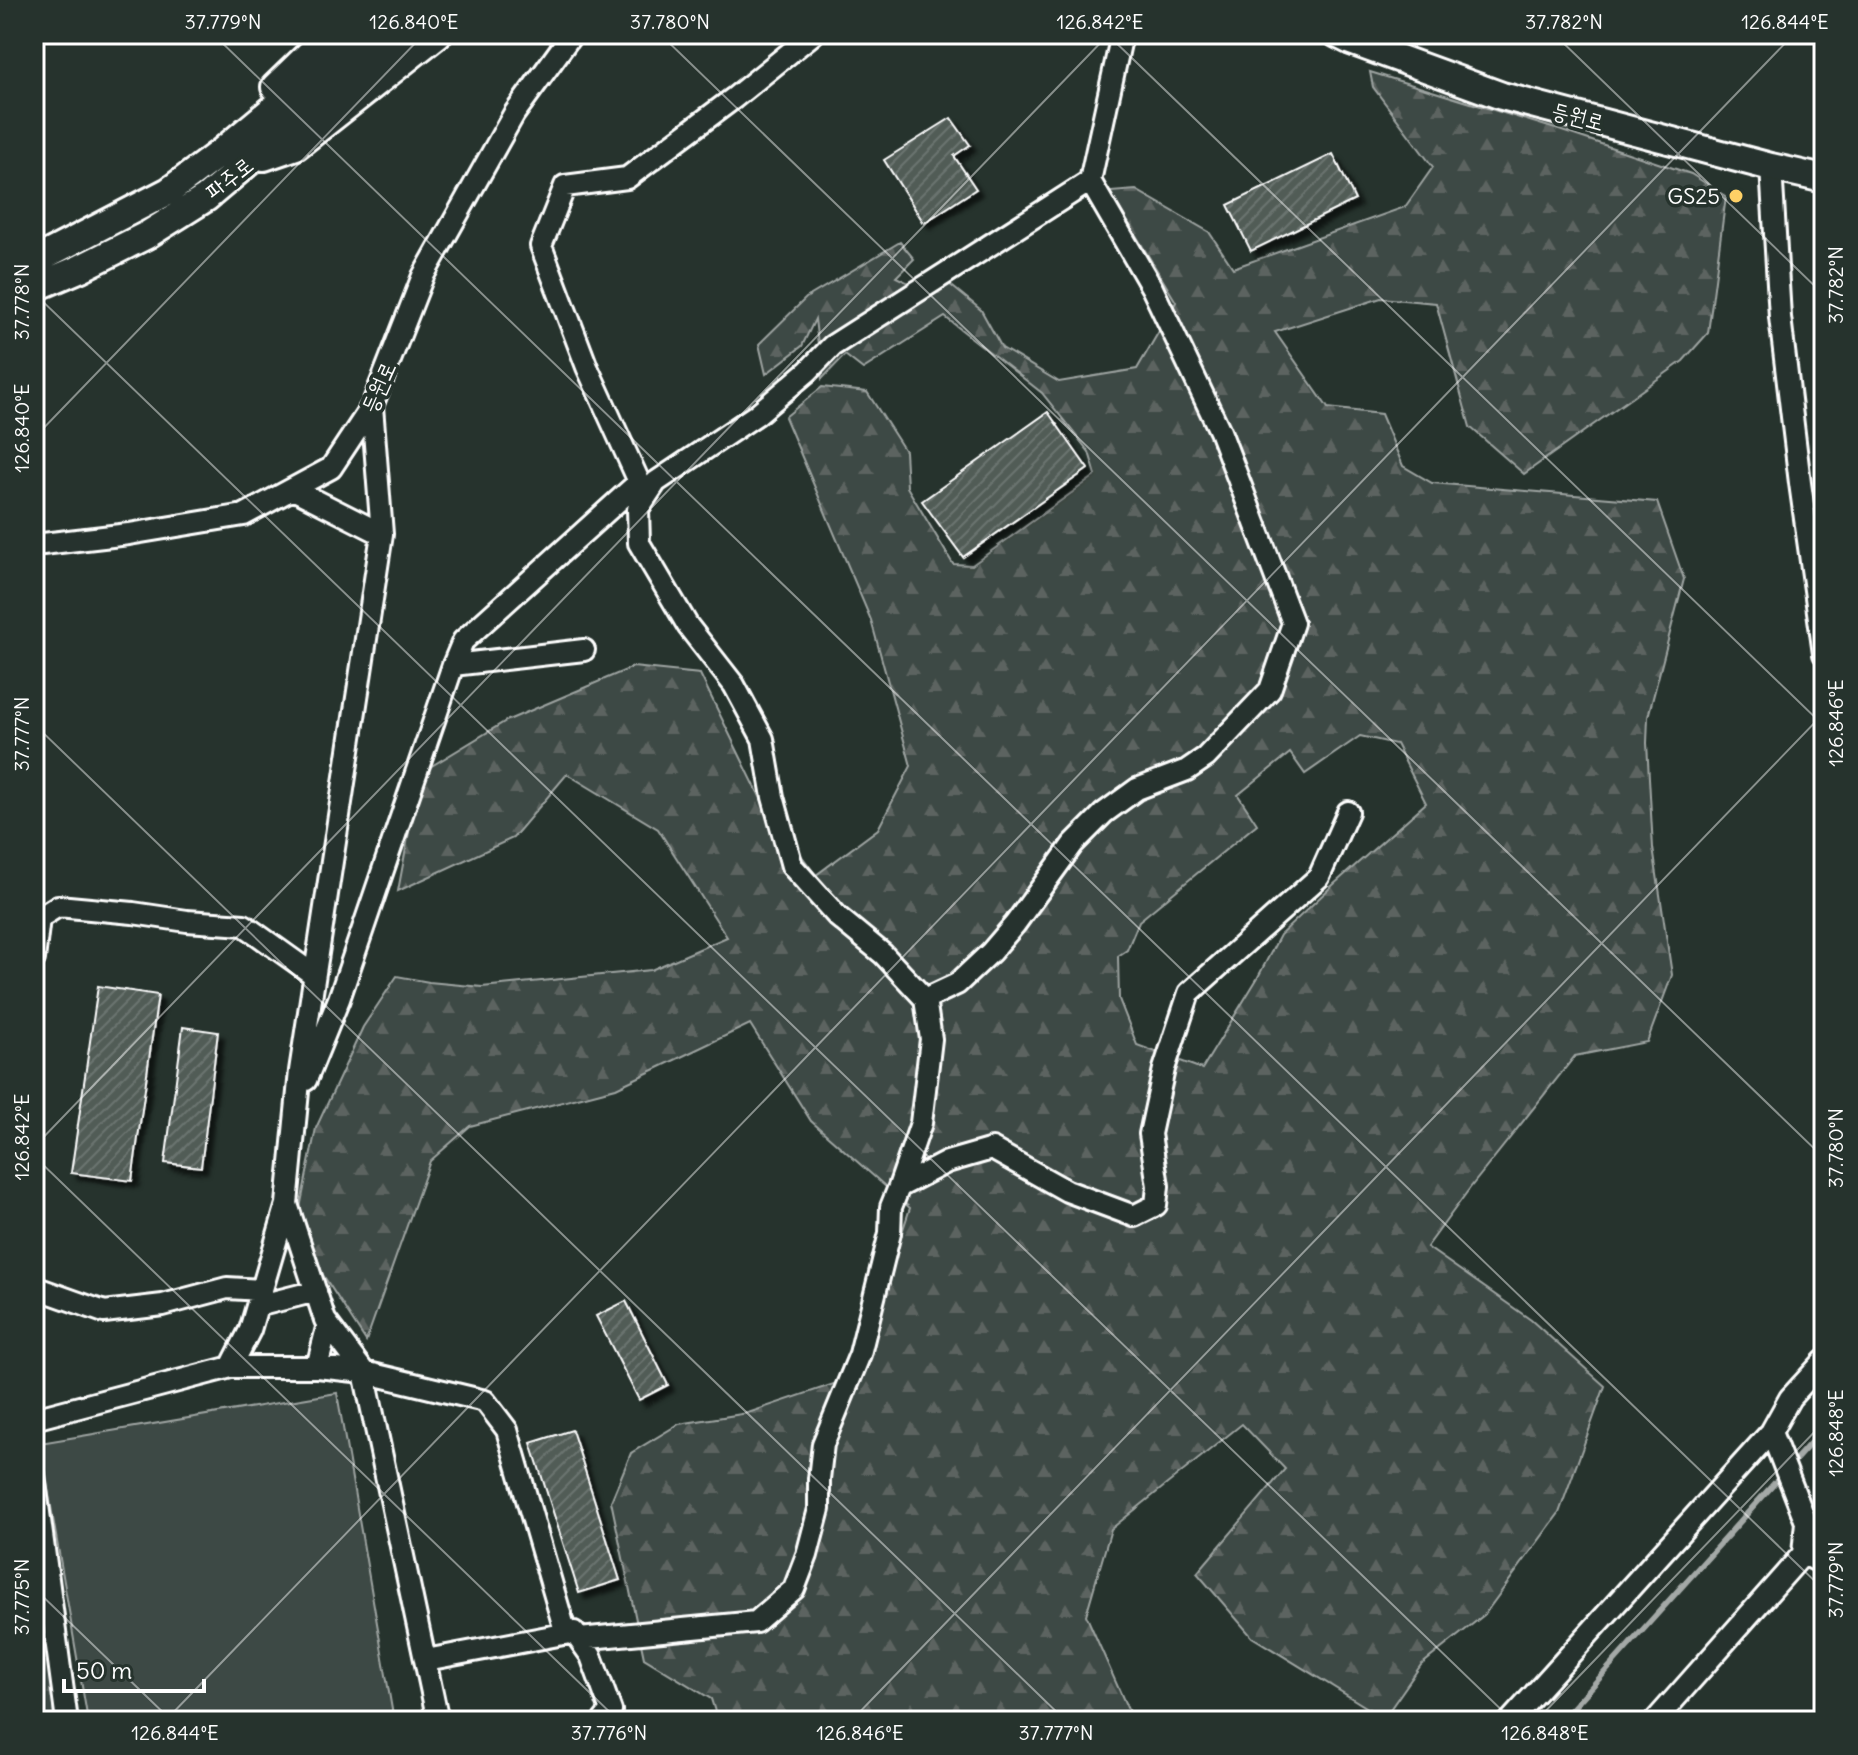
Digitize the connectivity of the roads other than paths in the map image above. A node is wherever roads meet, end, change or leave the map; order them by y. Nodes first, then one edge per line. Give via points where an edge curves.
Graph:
1 (330, 34) edge
2 (363, 34) edge
3 (401, 34) edge
4 (438, 34) edge
5 (572, 34) edge
6 (813, 34) edge
7 (1122, 34) edge
8 (1337, 34) edge
9 (221, 152) junction
10 (249, 162) junction
11 (1771, 167) junction
12 (1823, 176) edge
13 (1090, 181) junction
14 (34, 261) edge
15 (81, 268) junction
16 (34, 288) edge
17 (34, 305) edge
18 (372, 406) junction
19 (293, 489) junction
20 (642, 490) junction
21 (382, 534) junction
22 (34, 545) edge
23 (584, 650) dead end
24 (1824, 654) edge
25 (453, 665) junction
26 (1348, 812) dead end
27 (34, 959) edge
28 (314, 975) junction
29 (925, 999) junction
30 (297, 1102) junction
31 (899, 1187) junction
32 (287, 1204) junction
33 (34, 1287) edge
34 (316, 1291) junction
35 (259, 1298) junction
36 (328, 1324) junction
37 (1824, 1361) edge
38 (231, 1367) junction
39 (317, 1367) junction
40 (364, 1372) junction
41 (34, 1419) edge
42 (1771, 1432) junction
43 (34, 1475) edge
44 (1803, 1554) junction
45 (1824, 1564) edge
46 (573, 1635) junction
47 (426, 1660) junction
48 (67, 1721) edge
49 (438, 1721) edge
50 (603, 1721) edge
51 (1510, 1721) edge
52 (1655, 1721) edge

1 - 9 main road via 276,86
2 - 9 main road, 파주로
3 - 10 main road, 파주로
4 - 10 main road via 296,146
5 - 18 street, 등원로 via 514,114 423,276
6 - 20 street via 627,178 565,186 541,246
7 - 13 street
8 - 11 main road, 등원로 via 1502,96
9 - 14 main road, 파주로 via 169,191
10 - 15 main road, 파주로 via 206,198
11 - 12 main road, 등원로
11 - 24 street via 1780,317
13 - 20 street via 832,346 756,415
13 - 29 street via 1152,288 1220,431 1293,623 1270,690 1206,757 1137,789 1104,813 1073,844 991,952 957,984
15 - 16 main road, 파주로
15 - 17 main road
18 - 19 street, 등원로 via 331,468
18 - 21 street
19 - 21 street
19 - 22 street, 등원로 via 244,515
20 - 25 street via 463,641
20 - 29 street via 639,543 688,626 734,685 763,739 792,866
21 - 28 street
23 - 25 street
25 - 30 street via 339,999
26 - 31 street via 1319,877 1189,993 1150,1134 1156,1205 1134,1216 1067,1191 992,1149 947,1162
27 - 28 street via 39,918 58,906 244,925
28 - 30 street
29 - 31 street via 931,1039 921,1123
30 - 32 street
31 - 46 street via 860,1354 823,1444 819,1509 794,1589 756,1622
32 - 34 street
32 - 35 street
33 - 35 street via 104,1312 163,1305 227,1288
34 - 35 street
34 - 36 street
35 - 38 street
36 - 39 street
36 - 40 street
37 - 42 street via 1790,1398
38 - 39 street
38 - 41 street
39 - 40 street
40 - 46 street via 485,1401 507,1430
40 - 47 street
42 - 44 street via 1806,1522
42 - 51 street
43 - 48 street
44 - 45 street
44 - 52 street
46 - 47 street
46 - 50 street via 591,1656 611,1711
47 - 49 street

